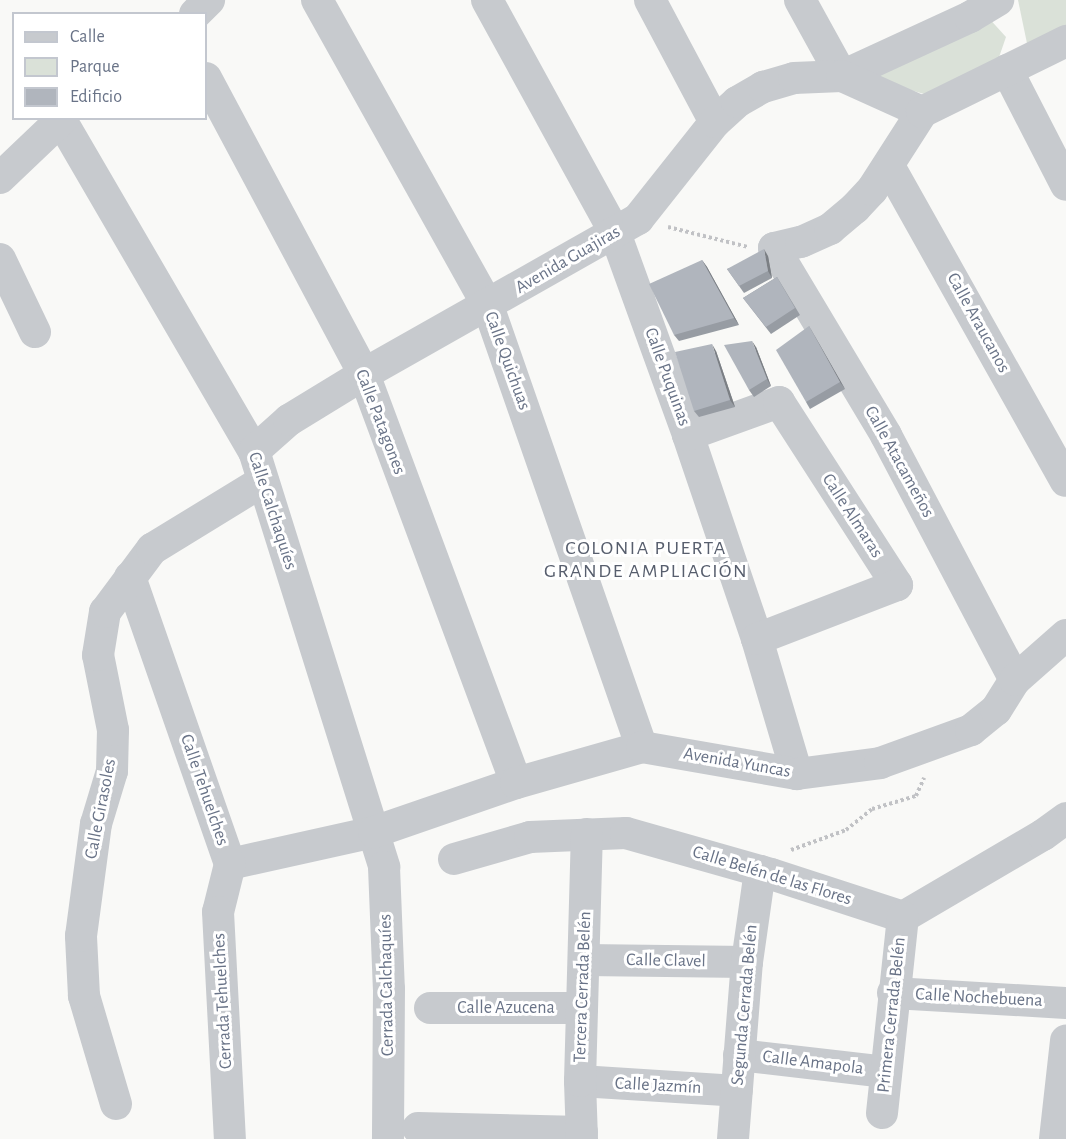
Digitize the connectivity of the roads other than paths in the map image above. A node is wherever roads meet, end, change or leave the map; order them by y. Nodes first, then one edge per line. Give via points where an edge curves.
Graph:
1 (210, 0) edge
2 (318, 0) edge
3 (488, 0) edge
4 (650, 0) edge
5 (800, 0) edge
6 (998, 0) edge
7 (965, 8) edge
8 (197, 12) edge
9 (1066, 41) edge
10 (1007, 70) junction
11 (842, 76) junction
12 (207, 80) edge
13 (922, 112) junction
14 (61, 120) edge
15 (63, 120) edge
16 (715, 122) junction
17 (889, 166) junction
18 (0, 178) edge
19 (1066, 185) edge
20 (626, 226) junction
21 (0, 259) edge
22 (488, 306) junction
23 (35, 332) dead end
24 (364, 374) junction
25 (688, 435) junction
26 (254, 451) junction
27 (263, 481) junction
28 (1066, 481) edge
29 (130, 577) junction
30 (1066, 635) edge
31 (757, 639) junction
32 (1015, 680) junction
33 (642, 747) junction
34 (797, 774) junction
35 (516, 783) junction
36 (1066, 818) edge
37 (374, 832) junction
38 (587, 834) junction
39 (454, 860) dead end
40 (230, 864) junction
41 (760, 871) junction
42 (903, 917) junction
43 (585, 960) junction
44 (747, 962) junction
45 (893, 993) junction
46 (1066, 1003) edge
47 (430, 1008) dead end
48 (582, 1008) junction
49 (1065, 1054) edge
50 (740, 1055) junction
51 (886, 1072) junction
52 (580, 1081) junction
53 (737, 1091) junction
54 (116, 1104) dead end
55 (882, 1113) dead end
56 (418, 1128) dead end
57 (582, 1135) edge
58 (230, 1139) edge
59 (388, 1139) edge
60 (733, 1139) edge
61 (1055, 1139) edge

1 - 8 street
2 - 22 street, Calle Quichuas
3 - 20 street, Calle Puquinas
4 - 16 street
5 - 11 street
6 - 7 street, Avenida Guajiras
7 - 11 street, Avenida Guajiras
9 - 10 street
10 - 13 street
10 - 19 street
11 - 13 street, Avenida Guajiras
11 - 16 street, Avenida Guajiras via 794,78 763,87 737,102
12 - 24 street, Calle Patagones
13 - 17 street
14 - 18 street
15 - 26 street, Calle Calchaquíes
16 - 20 street, Avenida Guajiras
17 - 28 street, Calle Araucanos
17 - 32 street, Calle Atacameños via 872,190 830,229 774,248 886,435
20 - 22 street, Avenida Guajiras
20 - 25 street, Calle Puquinas
21 - 23 street
22 - 24 street, Avenida Guajiras
22 - 33 street, Calle Quichuas
24 - 26 street, Avenida Guajiras via 289,420
24 - 35 street, Calle Patagones
25 - 31 street, Calle Puquinas
25 - 31 street, Calle Almaras via 779,402 897,585
26 - 27 street, Calle Calchaquíes
27 - 29 street, Calle Girasoles via 152,549
27 - 37 street, Calle Calchaquíes
29 - 40 street, Calle Tehuelches
29 - 54 street, Calle Girasoles via 105,612 98,655 113,730 112,771 96,824 81,936 84,996
30 - 32 street, Avenida Yuncas
31 - 34 street, Calle Puquinas
32 - 34 street, Avenida Yuncas via 996,710 970,730 880,763
33 - 34 street, Avenida Yuncas
33 - 35 street, Avenida Yuncas
35 - 37 street, Avenida Yuncas
36 - 42 street
37 - 40 street, Calle Tehuelches
37 - 59 street, Cerrada Calchaquíes via 384,867 389,989
38 - 39 street, Calle Belén de las Flores via 530,837
38 - 41 street, Calle Belén de las Flores via 626,833
38 - 43 street, Tercera Cerrada Belén
40 - 58 street, Cerrada Tehuelches via 218,912
41 - 42 street, Calle Belén de las Flores
41 - 44 street, Segunda Cerrada Belén
42 - 45 street, Primera Cerrada Belén
43 - 44 street, Calle Clavel
43 - 48 street, Tercera Cerrada Belén
44 - 50 street, Segunda Cerrada Belén
45 - 46 street, Calle Nochebuena
45 - 51 street, Primera Cerrada Belén
47 - 48 street, Calle Azucena
48 - 52 street, Tercera Cerrada Belén
49 - 61 street
50 - 51 street, Calle Amapola
50 - 53 street, Segunda Cerrada Belén
51 - 55 street, Primera Cerrada Belén
52 - 53 street, Calle Jazmín
52 - 57 street, Tercera Cerrada Belén
53 - 60 street, Segunda Cerrada Belén
56 - 57 street

